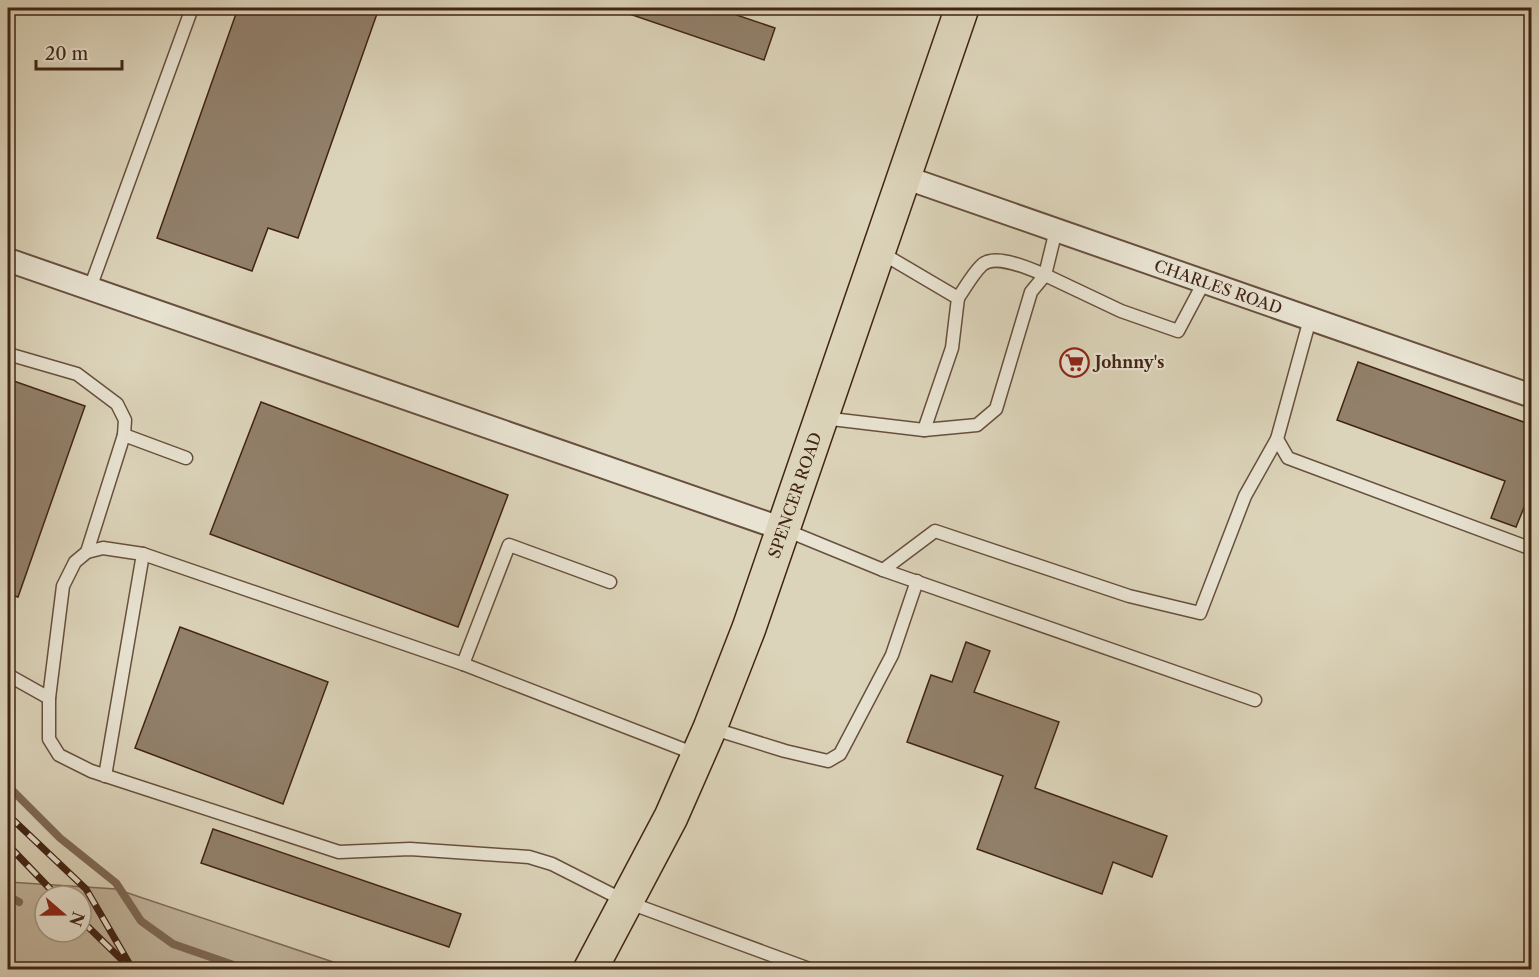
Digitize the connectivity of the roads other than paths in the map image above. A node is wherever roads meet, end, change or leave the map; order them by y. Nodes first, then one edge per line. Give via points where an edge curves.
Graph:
1 (192, 8) edge
2 (962, 8) edge
3 (904, 177) junction
4 (1056, 230) junction
5 (879, 251) junction
6 (8, 260) edge
7 (1045, 275) junction
8 (1204, 282) junction
9 (90, 288) junction
10 (958, 298) junction
11 (1310, 319) junction
12 (8, 354) edge
13 (1532, 396) edge
14 (822, 417) junction
15 (924, 430) junction
16 (124, 435) junction
17 (1277, 438) junction
18 (186, 458) dead end
19 (783, 529) junction
20 (1532, 549) edge
21 (87, 552) junction
22 (143, 554) junction
23 (883, 570) junction
24 (917, 581) junction
25 (610, 582) dead end
26 (463, 664) junction
27 (8, 675) edge
28 (49, 698) junction
29 (1255, 700) dead end
30 (704, 741) junction
31 (105, 776) junction
32 (627, 902) junction
33 (590, 969) edge
34 (812, 969) edge

1 - 9 lane
2 - 3 main road, SPENCER ROAD
3 - 4 street, CHARLES ROAD
3 - 5 main road, SPENCER ROAD
4 - 7 lane
4 - 8 street, CHARLES ROAD
5 - 10 lane
5 - 14 main road, SPENCER ROAD
6 - 9 street
7 - 8 lane via 1121,311 1178,331
7 - 10 lane via 996,260 982,264
7 - 15 lane via 1031,292 996,409 977,425
8 - 11 street, CHARLES ROAD
9 - 19 street
10 - 15 lane via 952,348
11 - 13 street, CHARLES ROAD
11 - 17 lane
12 - 16 lane via 76,374 117,404 124,420
14 - 15 lane
14 - 19 main road, SPENCER ROAD
16 - 18 lane
16 - 21 lane
17 - 20 lane via 1288,458
17 - 23 lane via 1245,496 1200,613 1130,596 935,531
19 - 23 lane
19 - 30 main road, SPENCER ROAD
21 - 22 lane via 103,548
21 - 28 lane via 75,562 63,586
22 - 26 lane
22 - 31 lane
23 - 24 lane
24 - 29 lane
24 - 30 lane via 892,655 840,754 828,760
25 - 26 lane via 509,545
26 - 30 lane
27 - 28 lane
28 - 31 lane via 49,739 59,755
30 - 32 main road, SPENCER ROAD via 671,817
31 - 32 lane via 339,852 410,849 529,857 552,864
32 - 33 main road, SPENCER ROAD
32 - 34 lane

